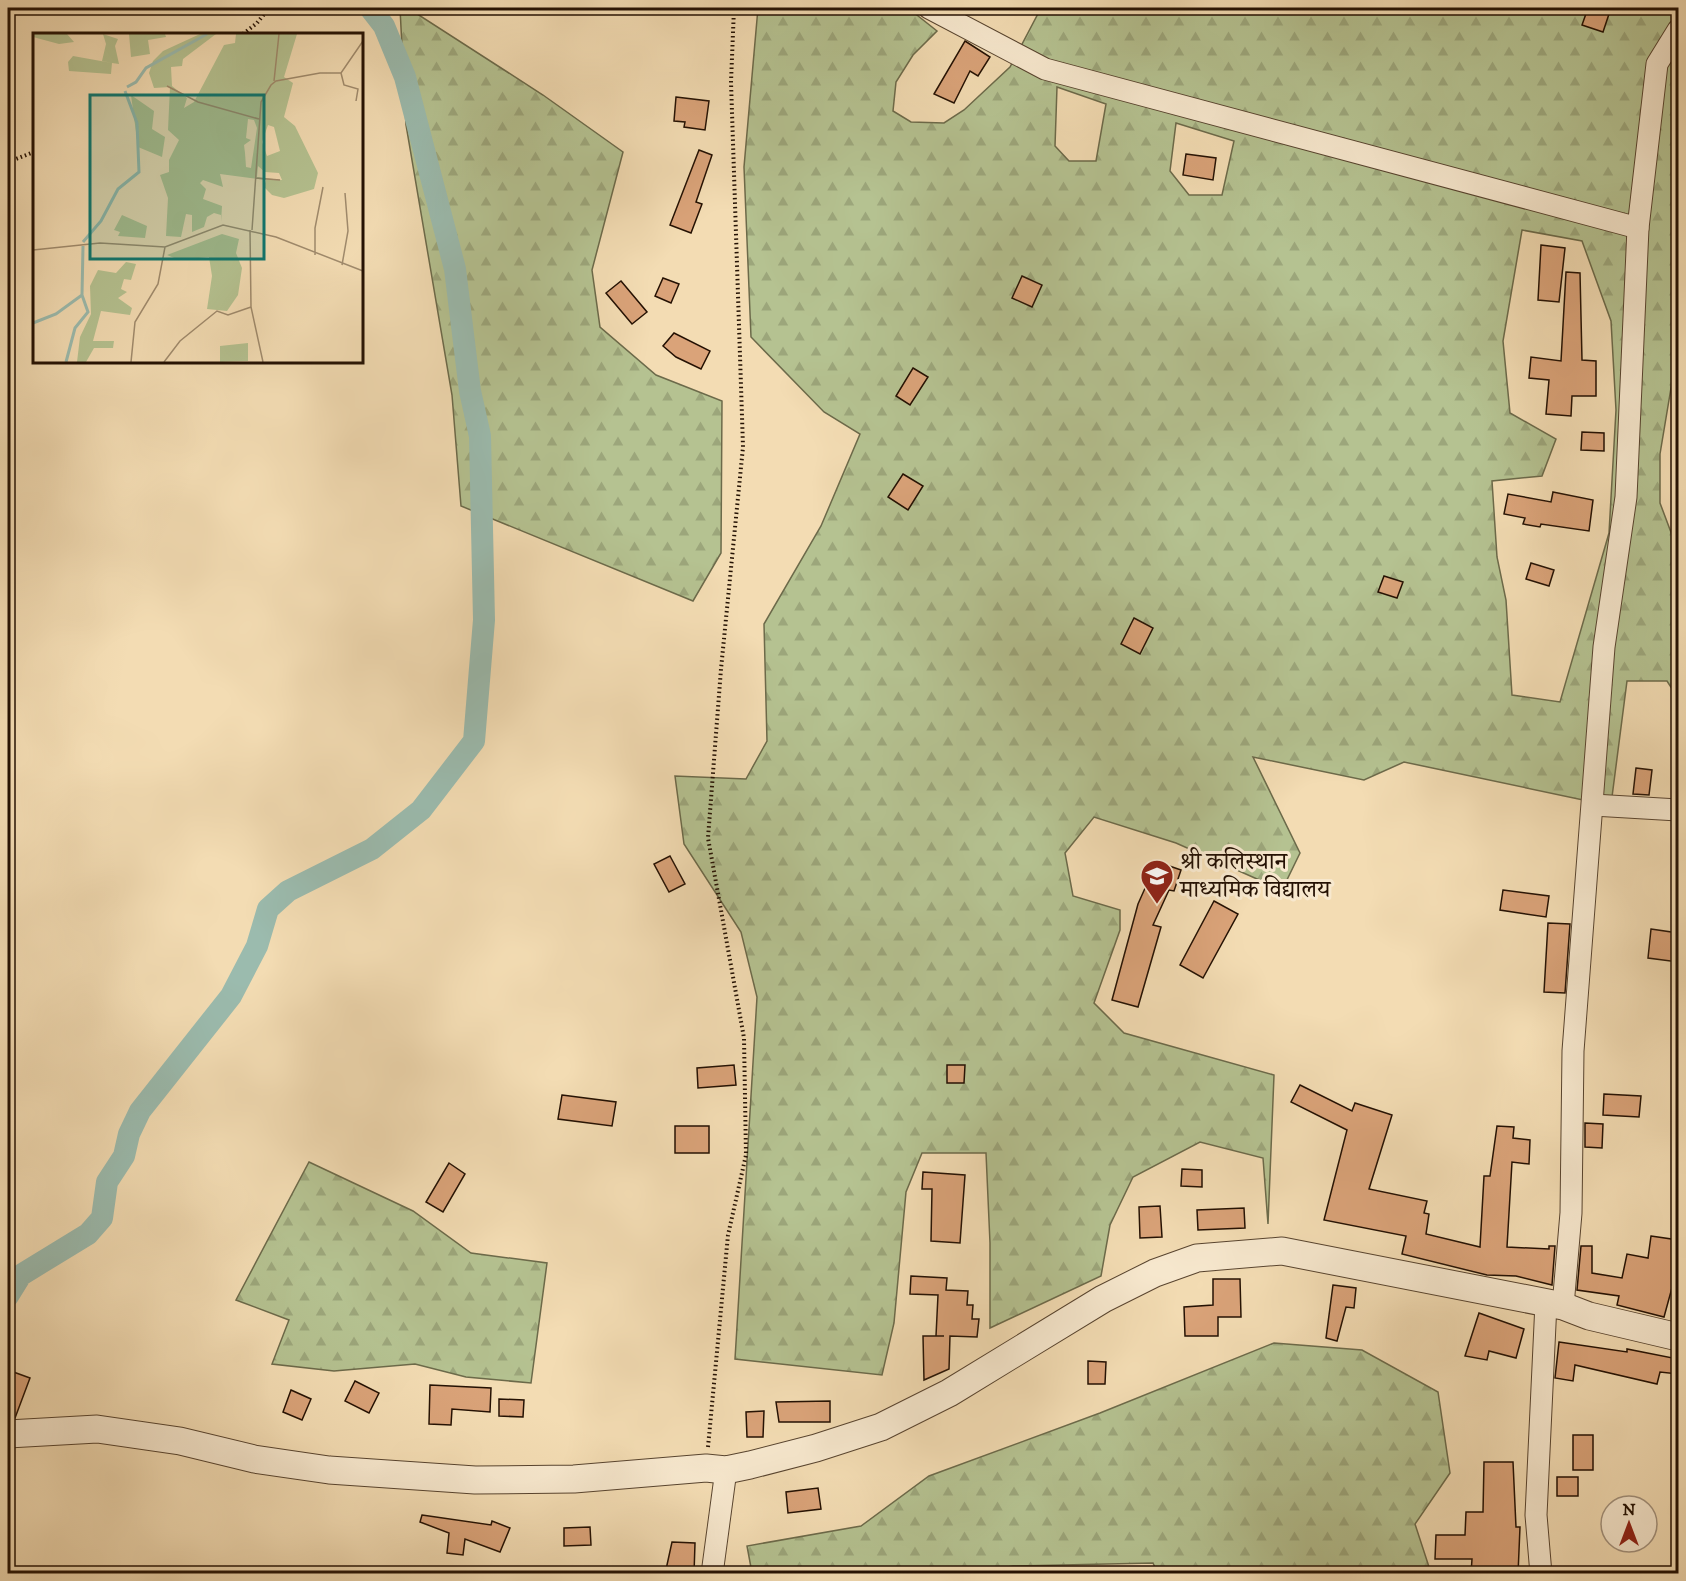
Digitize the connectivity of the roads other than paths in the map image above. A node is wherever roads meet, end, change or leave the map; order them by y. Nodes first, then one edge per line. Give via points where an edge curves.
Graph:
1 (929, 8) edge
2 (1678, 30) edge
3 (1638, 228) junction
4 (1593, 804) junction
5 (1678, 810) edge
6 (1555, 1305) junction
7 (1678, 1337) edge
8 (8, 1434) edge
9 (716, 1469) junction
10 (712, 1574) edge
11 (1541, 1574) edge

1 - 3 street via 1045,69
2 - 3 street via 1657,64
3 - 4 street via 1626,497 1604,647
4 - 5 street
4 - 6 street via 1573,1051 1571,1213
6 - 7 street
6 - 9 street via 1282,1251 1197,1258 1155,1273 1104,1299 949,1393 881,1427 816,1448
6 - 11 street via 1536,1515
8 - 9 street via 97,1429 329,1470 475,1480 574,1479
9 - 10 street

